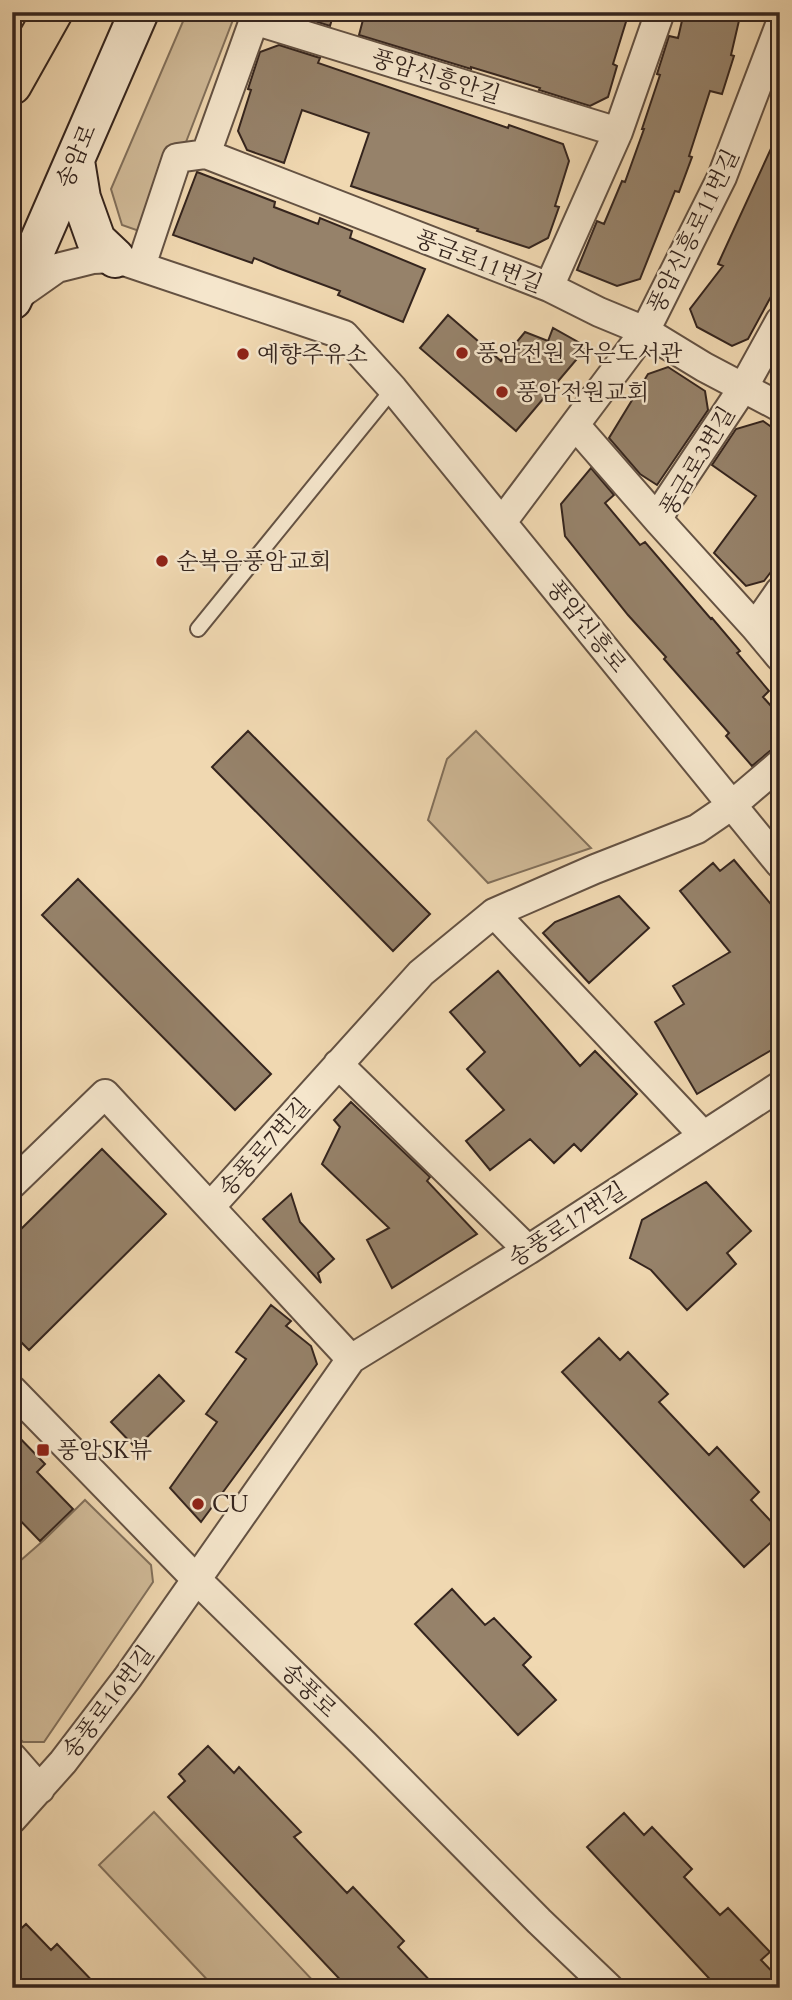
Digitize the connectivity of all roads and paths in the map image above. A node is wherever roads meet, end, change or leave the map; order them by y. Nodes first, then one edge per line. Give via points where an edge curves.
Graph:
1 (53, 12) edge
2 (139, 12) edge
3 (660, 12) edge
4 (255, 16) edge
5 (780, 25) edge
6 (12, 85) edge
7 (618, 132) junction
8 (206, 154) junction
9 (75, 161) junction
10 (128, 262) junction
11 (549, 287) junction
12 (12, 299) edge
13 (780, 321) edge
14 (645, 331) junction
15 (743, 388) junction
16 (394, 389) junction
17 (780, 407) edge
18 (575, 425) junction
19 (658, 520) junction
20 (502, 522) junction
21 (780, 590) edge
22 (755, 627) junction
23 (198, 629) dead end
24 (780, 657) edge
25 (780, 764) edge
26 (732, 805) junction
27 (780, 863) edge
28 (494, 913) junction
29 (338, 1064) junction
30 (780, 1086) edge
31 (703, 1135) junction
32 (12, 1184) edge
33 (210, 1208) junction
34 (528, 1250) junction
35 (351, 1359) junction
36 (12, 1390) edge
37 (196, 1579) junction
38 (12, 1757) edge
39 (40, 1789) junction
40 (12, 1819) edge
41 (609, 1988) edge

1 - 6 highway
2 - 9 street, 송암로
3 - 7 street
4 - 7 street, 풍암신흥안길
4 - 8 street, 풍암신흥안길
5 - 14 street, 풍암신흥로11번길 via 722,177
7 - 11 street
8 - 10 street via 177,159
8 - 11 street, 풍금로11번길
9 - 10 street via 81,198 96,240
9 - 12 street, 송암로
10 - 12 street, 풍암신흥로 via 93,259 57,268
10 - 16 street, 풍암신흥로 via 344,335
11 - 14 street, 풍금로11번길
13 - 15 street
14 - 15 street, 풍금로11번길
14 - 18 street, 풍암신흥로11번길
15 - 17 street, 풍금로11번길
15 - 19 street, 풍금로3번길
16 - 20 street, 풍암신흥로
16 - 23 lane
18 - 19 street
18 - 20 street, 풍암신흥로11번길
19 - 22 street, 풍금로3번길
20 - 26 street, 풍암신흥로
21 - 22 street
22 - 24 street, 풍금로3번길
25 - 26 street, 송풍로7번길
26 - 27 street, 풍암신흥로
26 - 28 street, 송풍로7번길 via 697,829
28 - 29 street, 송풍로7번길 via 421,973
28 - 31 street
29 - 33 street, 송풍로7번길
29 - 34 street
30 - 31 street, 송풍로17번길
31 - 34 street, 송풍로17번길
32 - 33 street, 송풍로7번길 via 105,1094
33 - 35 street
34 - 35 street, 송풍로17번길
35 - 37 street, 송풍로17번길
36 - 37 street, 송풍로
37 - 39 street, 송풍로16번길 via 128,1677
37 - 41 street, 송풍로
38 - 39 street
39 - 40 street, 송풍로16번길

